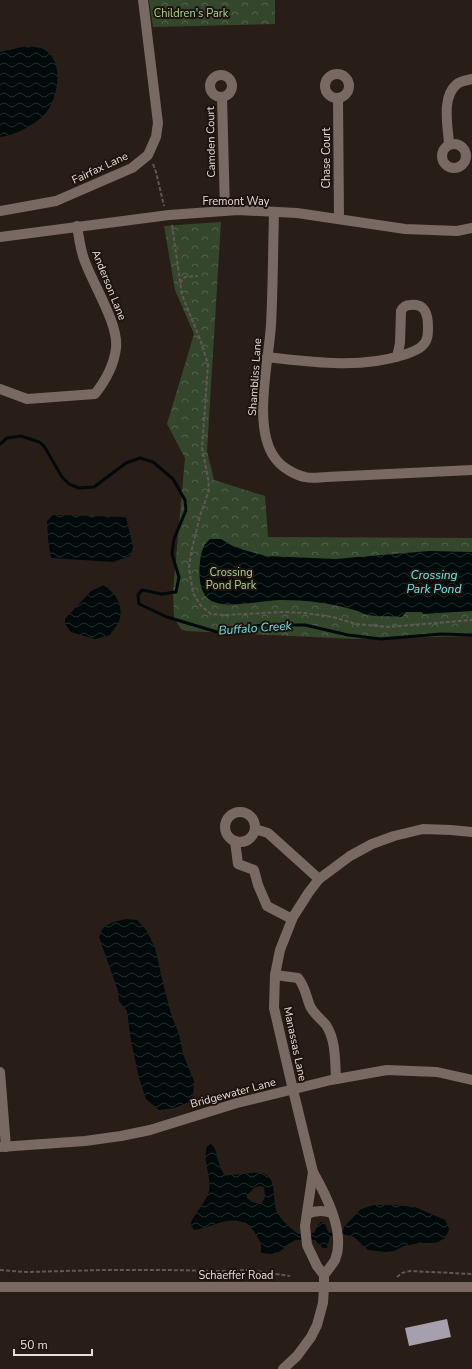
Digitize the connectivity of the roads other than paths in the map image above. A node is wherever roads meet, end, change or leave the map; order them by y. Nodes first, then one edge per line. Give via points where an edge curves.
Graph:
1 (143, 0) edge
2 (472, 79) edge
3 (222, 97) dead end
4 (338, 98) dead end
5 (449, 144) dead end
6 (0, 211) edge
7 (225, 211) junction
8 (274, 212) junction
9 (338, 219) junction
10 (77, 226) junction
11 (472, 228) edge
12 (0, 237) edge
13 (267, 357) junction
14 (397, 357) junction
15 (0, 390) edge
16 (472, 470) edge
17 (255, 829) junction
18 (472, 832) edge
19 (235, 841) junction
20 (319, 879) junction
21 (292, 919) junction
22 (275, 975) junction
23 (0, 1072) edge
24 (336, 1079) junction
25 (472, 1080) edge
26 (292, 1090) junction
27 (3, 1147) edge
28 (313, 1172) junction
29 (332, 1213) junction
30 (307, 1214) junction
31 (324, 1275) junction
32 (0, 1287) edge
33 (324, 1287) junction
34 (472, 1287) edge
35 (283, 1369) edge

1 - 6 street, Fairfax Lane via 158,123 148,155 132,168 56,201
2 - 5 street via 458,83 451,91 447,102
3 - 7 street, Camden Court
4 - 9 street, Chase Court
7 - 8 street, Fremont Way
7 - 10 street, Fremont Way
8 - 9 street, Fremont Way
8 - 13 street, Shambliss Lane via 271,326
9 - 11 street, Fremont Way via 405,229 457,231
10 - 12 street, Fremont Way
10 - 15 street, Anderson Lane via 84,260 116,335 114,362 107,378 95,394 28,399
13 - 14 street via 349,363
13 - 16 street, Shambliss Lane via 263,424 267,443 275,459 288,470 305,477
14 - 14 street via 418,349 425,343 428,319 421,306 407,305 401,311
17 - 19 street via 254,834 246,841
17 - 19 street via 254,819 246,813 232,814 225,825 228,835
17 - 20 street via 268,833
18 - 20 street, Manassas Lane via 423,829 394,836 350,856
19 - 21 street via 238,864 254,870 267,906
20 - 21 street, Manassas Lane
21 - 22 street, Manassas Lane via 280,950
22 - 24 street via 298,978 302,983 311,1007 331,1035
22 - 26 street, Manassas Lane via 274,1008
23 - 27 street
24 - 25 street, Bridgewater Lane via 387,1070 437,1072
24 - 26 street, Bridgewater Lane
26 - 27 street, Bridgewater Lane via 121,1136
26 - 28 street, Manassas Lane
28 - 29 street
28 - 30 street, Manassas Lane
29 - 30 street via 319,1210
29 - 31 street via 338,1244 335,1259
30 - 31 street, Manassas Lane via 306,1245
31 - 33 street
32 - 33 street, Schaeffer Road
33 - 34 street, Schaeffer Road
33 - 35 street via 317,1325 297,1356

